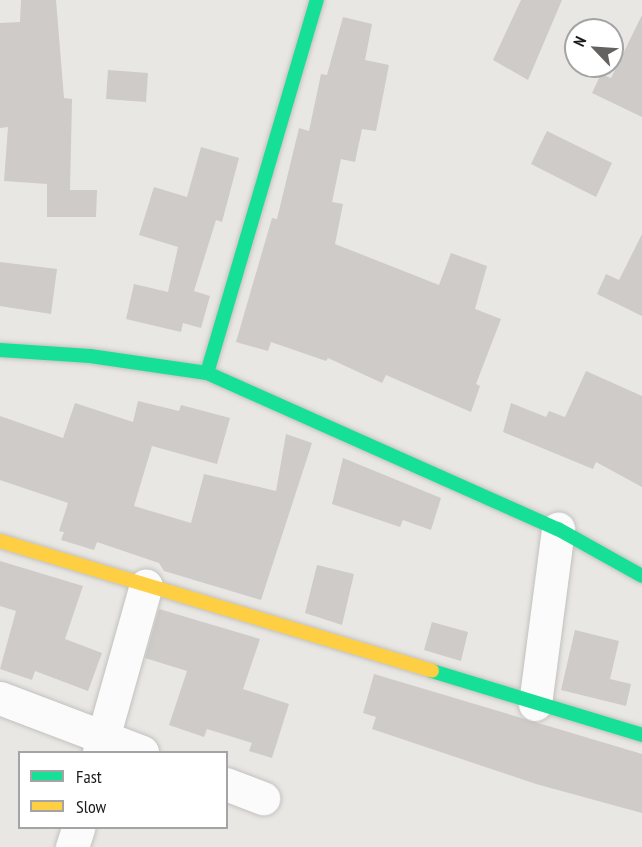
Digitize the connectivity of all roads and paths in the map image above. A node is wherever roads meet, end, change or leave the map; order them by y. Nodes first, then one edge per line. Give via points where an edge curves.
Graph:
1 (317, 0) edge
2 (0, 350) edge
3 (207, 373) junction
4 (558, 529) junction
5 (0, 541) edge
6 (642, 576) edge
7 (146, 585) junction
8 (0, 698) edge
9 (535, 704) junction
10 (642, 735) edge
11 (101, 745) edge
12 (132, 751) edge
13 (228, 785) edge
14 (263, 798) dead end
15 (78, 829) edge
16 (72, 847) edge

1 - 3 street
2 - 3 street via 90,356
3 - 4 street
4 - 6 street
4 - 9 street
5 - 7 street
7 - 9 street
7 - 11 street
8 - 11 street
9 - 10 street
11 - 12 street
13 - 14 street
15 - 16 street

